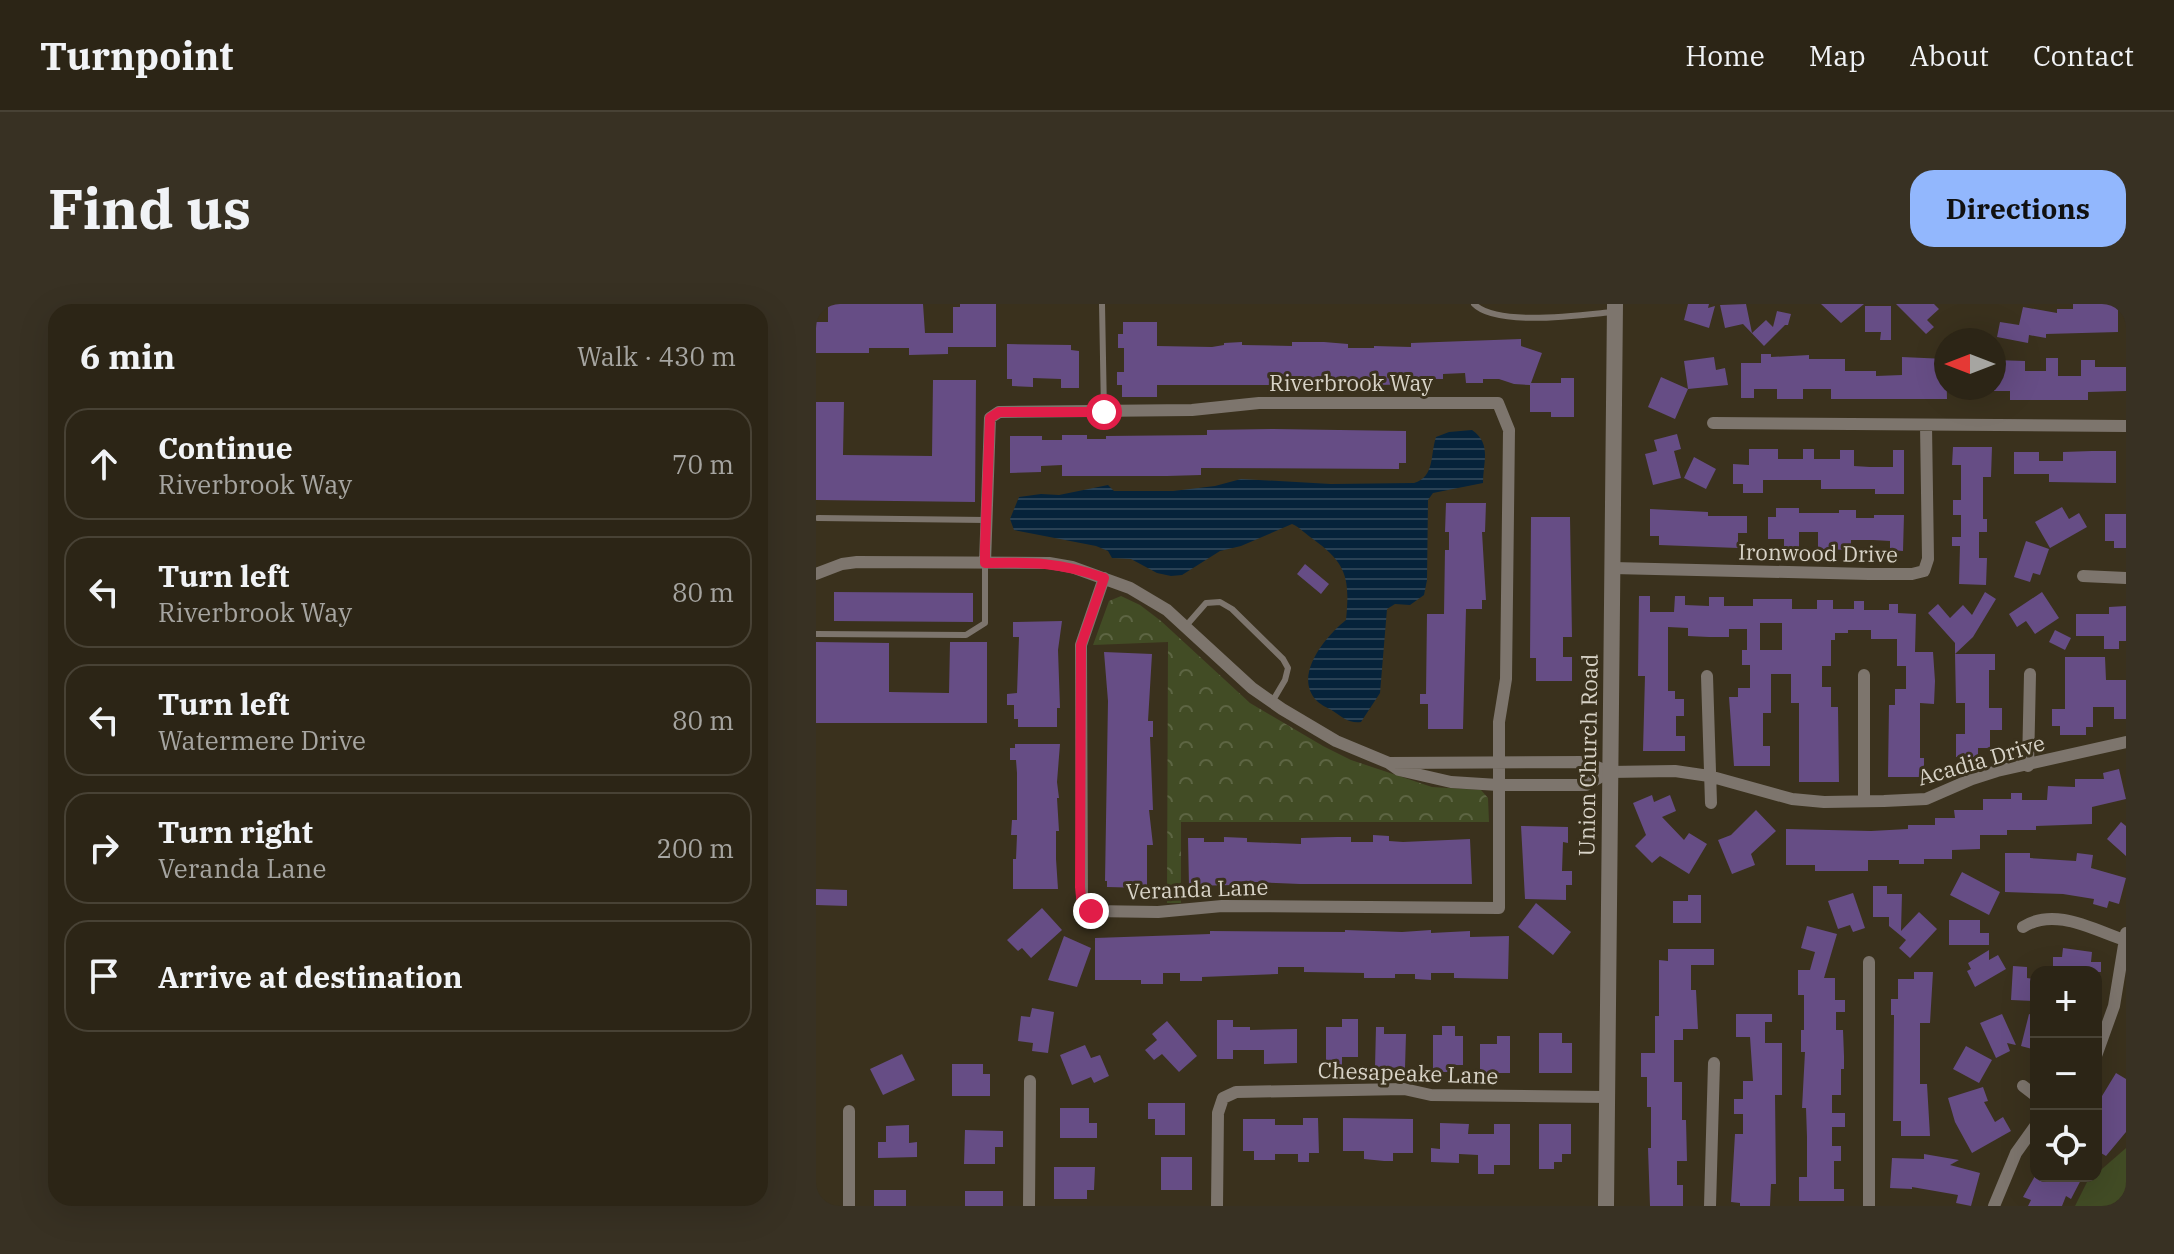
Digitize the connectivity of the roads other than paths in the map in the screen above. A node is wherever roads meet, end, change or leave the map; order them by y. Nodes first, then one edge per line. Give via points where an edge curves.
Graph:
1 (1102, 304) edge
2 (1474, 304) edge
3 (1615, 308) edge
4 (1104, 412) junction
5 (1713, 423) dead end
6 (1926, 425) junction
7 (2126, 426) edge
8 (818, 518) edge
9 (986, 520) junction
10 (985, 563) junction
11 (1613, 568) junction
12 (816, 574) edge
13 (2083, 576) dead end
14 (1104, 578) junction
15 (2126, 578) edge
16 (1185, 627) junction
17 (816, 634) edge
18 (2030, 674) dead end
19 (1864, 675) dead end
20 (1707, 676) dead end
21 (1272, 702) junction
22 (2126, 742) edge
23 (1499, 762) junction
24 (1389, 763) junction
25 (2028, 766) junction
26 (1609, 772) junction
27 (1709, 776) junction
28 (1498, 785) junction
29 (1864, 801) junction
30 (1711, 803) dead end
31 (2023, 927) dead end
32 (2125, 936) edge
33 (1869, 962) dead end
34 (2102, 1039) edge
35 (1714, 1063) dead end
36 (1030, 1081) dead end
37 (2023, 1086) dead end
38 (2030, 1091) edge
39 (1606, 1097) junction
40 (849, 1111) dead end
41 (2030, 1133) edge
42 (849, 1206) edge
43 (1029, 1206) edge
44 (1217, 1206) edge
45 (1606, 1206) edge
46 (1710, 1206) edge
47 (1869, 1206) edge
48 (1994, 1206) edge

1 - 4 lane
2 - 3 lane via 1505,316 1568,317
3 - 11 street, Union Church Road
4 - 9 street, Riverbrook Way via 999,412 990,418
4 - 23 street, Riverbrook Way via 1259,403 1498,403 1509,430 1506,679
5 - 6 street
6 - 7 street
6 - 11 street, Ironwood Drive via 1924,571
8 - 9 lane
9 - 10 street, Riverbrook Way
10 - 12 street via 857,562
10 - 14 street via 1049,563
10 - 17 lane via 985,623 966,635
11 - 26 street, Union Church Road
13 - 15 street
14 - 16 street via 1167,610
14 - 28 street, Veranda Lane via 1081,645 1080,887 1082,906 1091,911 1222,906 1499,908
16 - 21 street
16 - 21 lane via 1206,603 1220,602 1232,609 1288,668
18 - 25 street
19 - 29 street
20 - 27 street
21 - 24 street via 1336,741
22 - 25 street, Acadia Drive
23 - 24 street
23 - 26 street via 1585,762
23 - 28 street, Veranda Lane
24 - 28 street via 1419,776
25 - 29 street, Acadia Drive via 1972,779 1926,799
26 - 27 street, Acadia Drive
26 - 28 street via 1586,785
26 - 39 street, Union Church Road
27 - 29 street, Acadia Drive via 1792,799
27 - 30 street
31 - 32 street via 2052,917
32 - 34 street via 2114,1006
33 - 47 street
35 - 46 street
36 - 43 street
37 - 38 street
39 - 44 street, Chesapeake Lane via 1431,1095 1404,1089 1236,1092 1223,1098 1218,1113
39 - 45 street, Union Church Road
40 - 42 street
41 - 48 street

